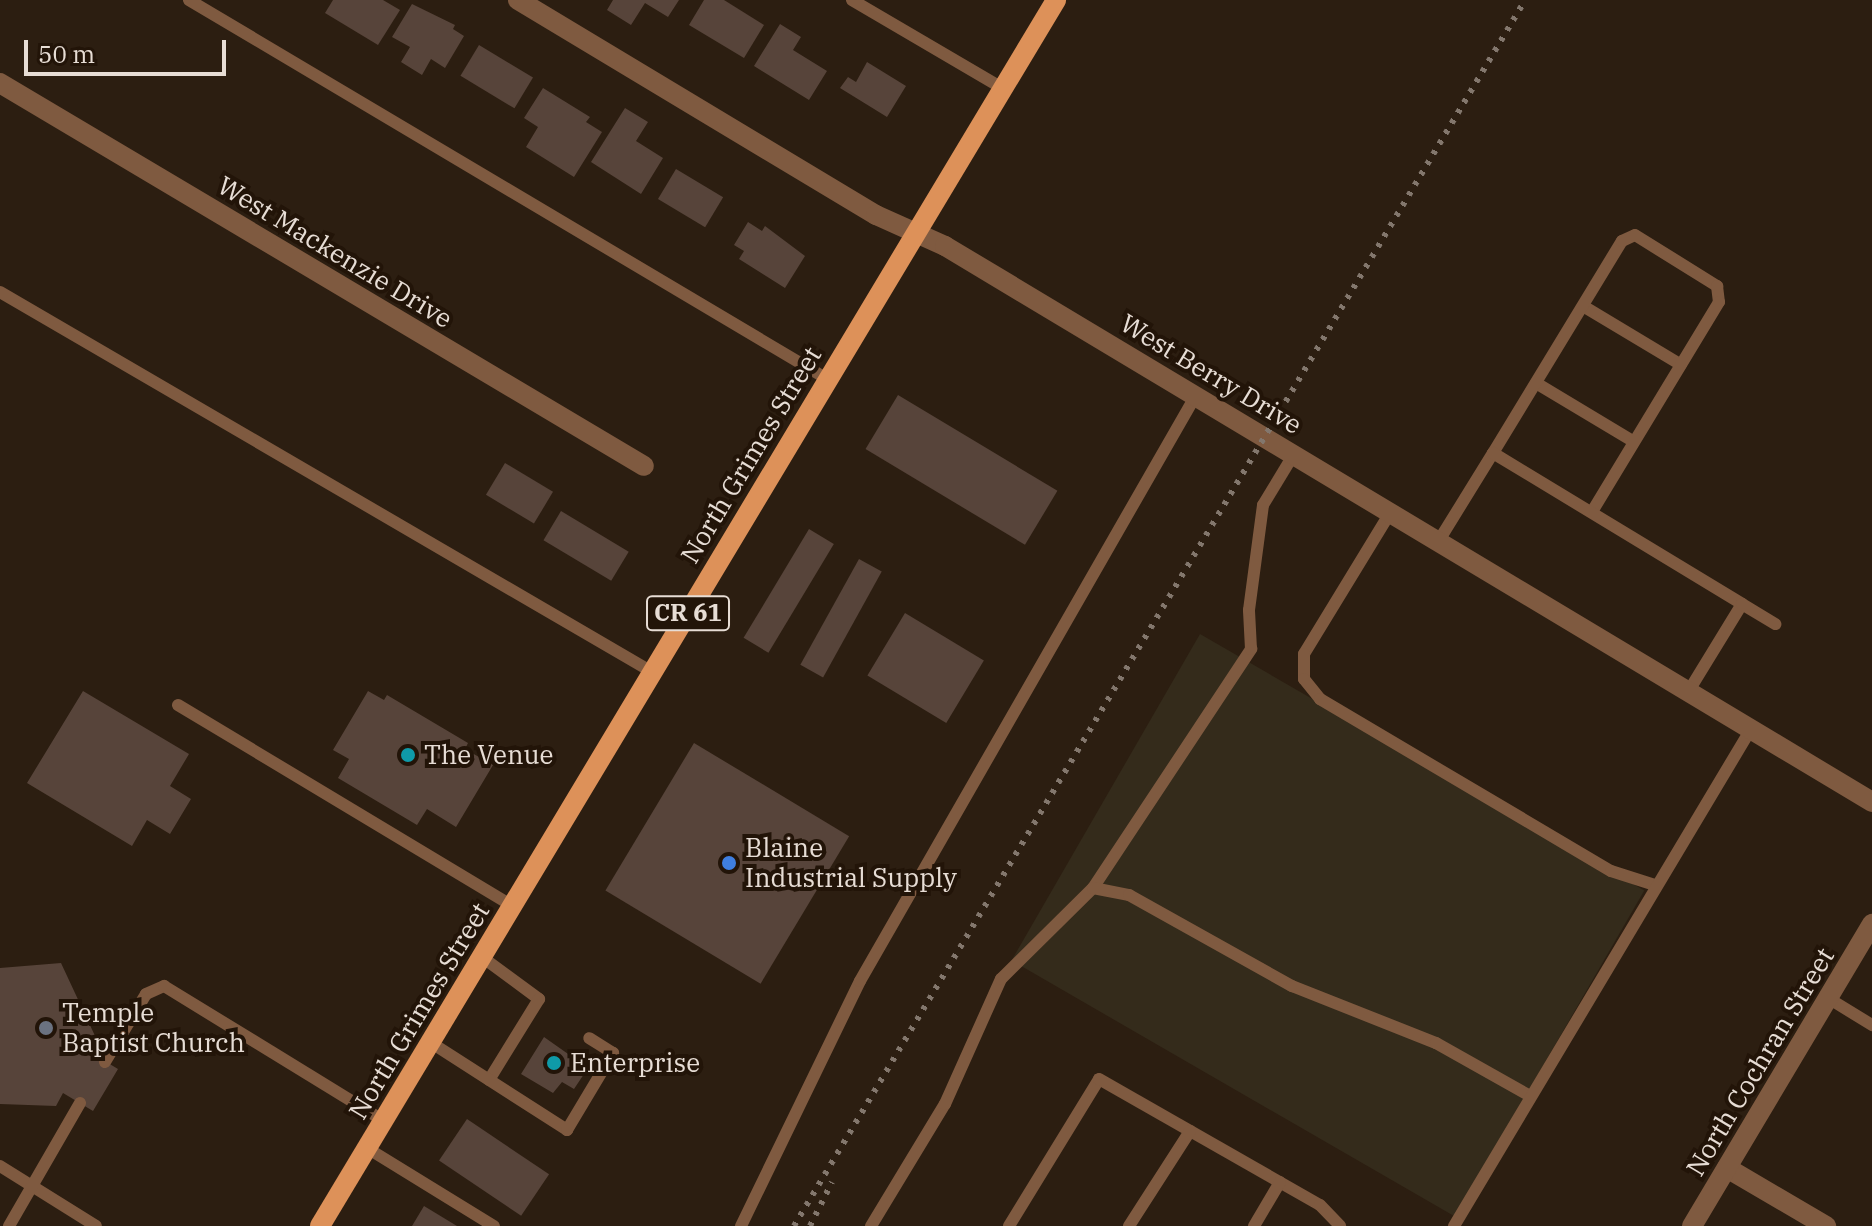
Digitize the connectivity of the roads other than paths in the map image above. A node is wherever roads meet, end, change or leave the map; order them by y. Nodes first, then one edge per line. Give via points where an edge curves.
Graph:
1 (189, 0) edge
2 (518, 0) edge
3 (852, 0) edge
4 (1056, 0) edge
5 (0, 83) edge
6 (1002, 88) junction
7 (915, 232) junction
8 (0, 292) edge
9 (1583, 306) junction
10 (1681, 365) junction
11 (827, 379) junction
12 (1536, 383) junction
13 (1196, 395) junction
14 (1634, 442) junction
15 (1493, 453) junction
16 (1294, 454) junction
17 (644, 466) dead end
18 (1592, 512) junction
19 (1390, 513) junction
20 (1438, 542) junction
21 (1742, 604) junction
22 (1775, 624) dead end
23 (652, 672) junction
24 (1688, 692) junction
25 (178, 705) dead end
26 (1751, 729) junction
27 (1872, 802) edge
28 (1655, 885) junction
29 (1093, 888) junction
30 (512, 906) junction
31 (1872, 924) edge
32 (482, 957) junction
33 (1828, 998) junction
34 (1872, 1025) edge
35 (589, 1038) dead end
36 (430, 1042) junction
37 (105, 1062) dead end
38 (489, 1080) junction
39 (1530, 1096) junction
40 (80, 1103) dead end
41 (383, 1120) junction
42 (1190, 1131) junction
43 (367, 1148) junction
44 (0, 1166) edge
45 (1727, 1168) junction
46 (1280, 1182) junction
47 (32, 1187) junction
48 (322, 1225) edge
49 (9, 1226) edge
50 (96, 1226) edge
51 (494, 1226) edge
52 (741, 1226) edge
53 (871, 1226) edge
54 (1009, 1226) edge
55 (1129, 1226) edge
56 (1254, 1226) edge
57 (1340, 1226) edge
58 (1454, 1226) edge
59 (1692, 1226) edge
60 (1826, 1226) edge

1 - 11 lane
2 - 7 street, West Berry Drive via 876,215
3 - 6 lane
4 - 6 main road, North Grimes Street / CR 61
5 - 17 street, West Mackenzie Drive
6 - 7 main road, North Grimes Street / CR 61
7 - 11 main road, North Grimes Street / CR 61
7 - 13 street, West Berry Drive
8 - 23 lane
9 - 10 lane
9 - 10 lane via 1622,241 1635,235 1717,286 1719,302
9 - 12 lane
10 - 14 lane
11 - 23 main road, North Grimes Street / CR 61
12 - 14 lane
12 - 15 lane
13 - 16 street, West Berry Drive
13 - 52 lane via 860,981
14 - 18 lane
15 - 18 lane
15 - 20 lane
16 - 19 street, West Berry Drive
16 - 29 lane via 1263,505 1249,610 1251,649
18 - 21 lane
19 - 20 street, West Berry Drive
19 - 28 lane via 1304,654 1304,679 1320,699 1611,871
20 - 24 street, West Berry Drive
21 - 22 lane
21 - 24 lane
23 - 30 main road, North Grimes Street / CR 61
24 - 26 street, West Berry Drive
25 - 30 lane
26 - 27 street, West Berry Drive
26 - 28 lane
28 - 39 lane
29 - 39 lane via 1129,895 1292,986 1436,1043
29 - 53 lane via 1001,979 945,1104
30 - 32 main road, North Grimes Street / CR 61
31 - 33 street, North Cochran Street
32 - 36 main road, North Grimes Street / CR 61
32 - 38 lane via 539,999
33 - 34 lane
33 - 45 street, North Cochran Street
35 - 38 lane via 613,1053 567,1130
36 - 38 lane
36 - 41 main road, North Grimes Street / CR 61
37 - 41 lane via 146,994 164,986
39 - 58 lane
40 - 47 lane
41 - 43 main road, North Grimes Street / CR 61
42 - 46 lane
42 - 54 lane via 1099,1079
42 - 55 lane
43 - 48 main road, North Grimes Street / CR 61
43 - 51 lane
44 - 47 lane
45 - 59 street, North Cochran Street
45 - 60 street
46 - 56 lane
46 - 57 lane via 1320,1205
47 - 49 lane
47 - 50 lane

